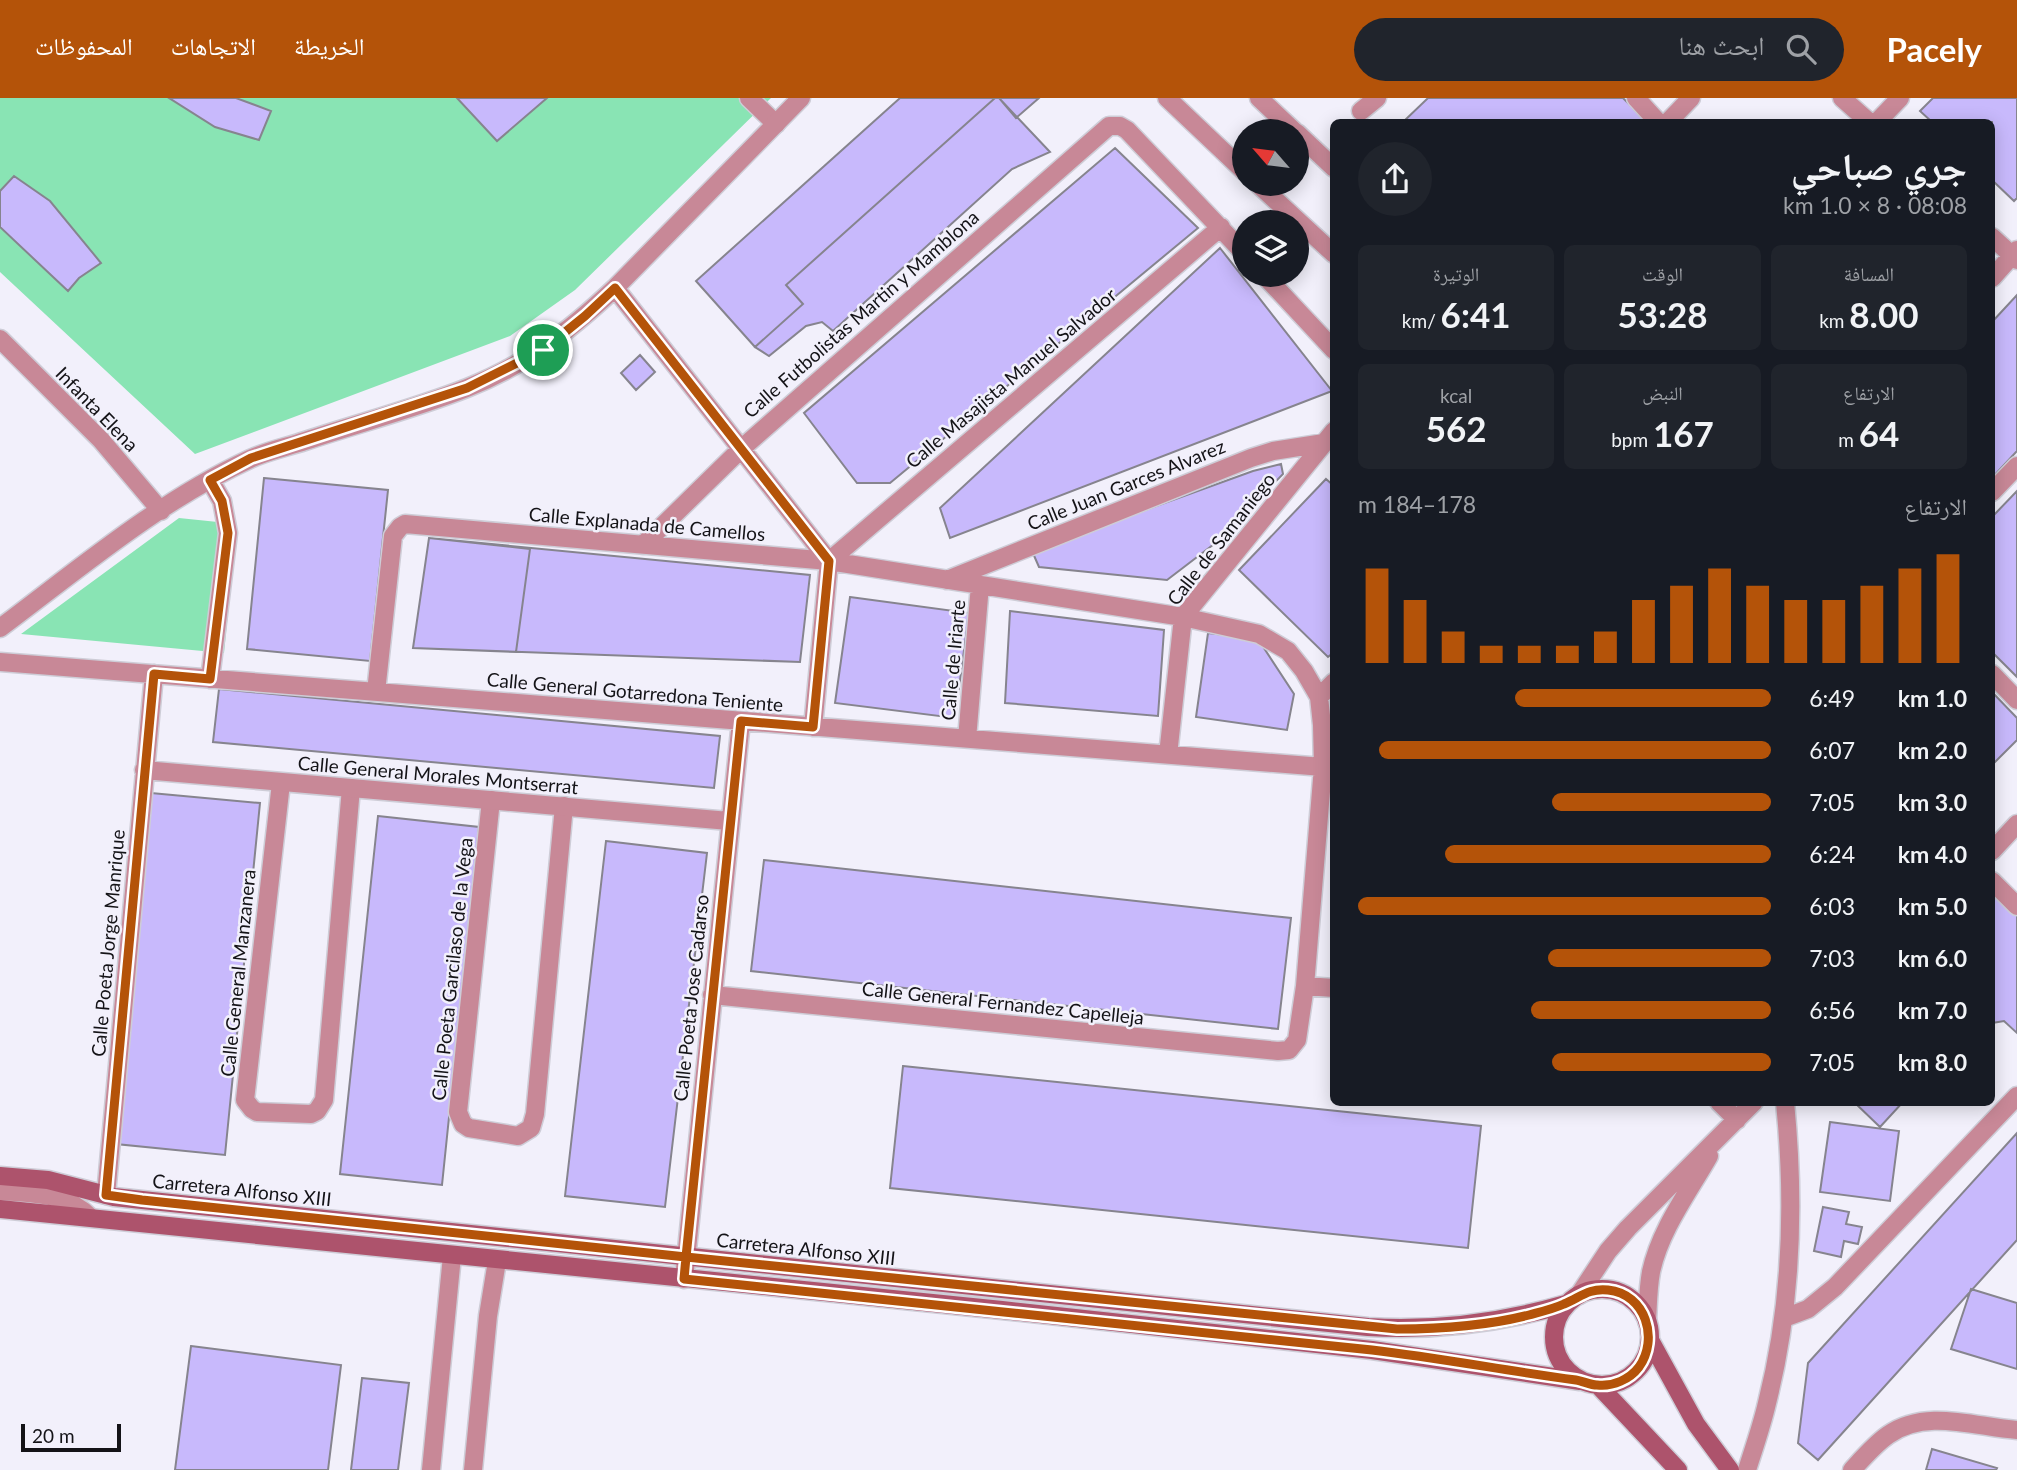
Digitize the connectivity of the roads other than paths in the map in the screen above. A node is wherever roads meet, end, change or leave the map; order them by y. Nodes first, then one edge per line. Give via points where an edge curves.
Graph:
1 (749, 98) edge
2 (801, 98) edge
3 (1167, 98) edge
4 (1259, 98) edge
5 (1377, 98) edge
6 (1636, 98) edge
7 (1691, 98) edge
8 (1842, 98) edge
9 (1900, 98) edge
10 (1361, 111) dead end
11 (1282, 119) edge
12 (1655, 119) edge
13 (1671, 119) edge
14 (1866, 119) edge
15 (1880, 119) edge
16 (776, 124) junction
17 (1309, 144) edge
18 (1232, 160) edge
19 (1330, 164) edge
20 (1271, 196) edge
21 (1221, 227) junction
22 (1232, 239) edge
23 (1995, 239) edge
24 (1330, 250) edge
25 (2015, 256) edge
26 (1995, 275) edge
27 (1275, 287) edge
28 (615, 288) junction
29 (0, 339) edge
30 (1330, 346) edge
31 (1330, 442) edge
32 (741, 449) junction
33 (2017, 466) edge
34 (210, 480) junction
35 (1995, 489) edge
36 (161, 511) junction
37 (643, 545) junction
38 (829, 561) junction
39 (947, 580) junction
40 (980, 585) junction
41 (1182, 617) junction
42 (0, 628) edge
43 (0, 662) edge
44 (154, 674) junction
45 (1995, 677) edge
46 (210, 679) junction
47 (1330, 686) edge
48 (376, 692) junction
49 (1319, 697) junction
50 (2017, 699) edge
51 (741, 721) junction
52 (813, 727) junction
53 (1328, 731) edge
54 (967, 739) junction
55 (1168, 755) junction
56 (1323, 767) junction
57 (144, 770) junction
58 (281, 783) junction
59 (351, 788) junction
60 (491, 800) junction
61 (564, 807) junction
62 (729, 821) junction
63 (2017, 824) edge
64 (1995, 848) edge
65 (1995, 884) edge
66 (2017, 906) edge
67 (1305, 986) junction
68 (1330, 988) edge
69 (712, 995) junction
70 (2017, 1096) edge
71 (1723, 1106) edge
72 (1750, 1106) edge
73 (1785, 1106) edge
74 (1737, 1120) junction
75 (1718, 1138) junction
76 (0, 1176) edge
77 (0, 1191) edge
78 (106, 1195) junction
79 (0, 1209) edge
80 (90, 1217) junction
81 (452, 1256) junction
82 (686, 1257) junction
83 (497, 1261) junction
84 (684, 1279) junction
85 (1572, 1299) junction
86 (1784, 1318) junction
87 (1647, 1321) junction
88 (1650, 1340) junction
89 (1589, 1383) junction
90 (2017, 1430) edge
91 (431, 1470) edge
92 (473, 1470) edge
93 (1678, 1470) edge
94 (1730, 1470) edge
95 (1747, 1470) edge
96 (1852, 1470) edge

1 - 16 street
2 - 16 street
3 - 18 street
4 - 11 street
5 - 10 street
6 - 12 street
7 - 13 street
8 - 14 street
9 - 15 street
16 - 28 street
17 - 19 street
20 - 24 street
21 - 22 street
21 - 32 street, Calle Futbolistas Martin y Mamblona via 1127,130 1115,125 1104,129
21 - 38 street, Calle Masajista Manuel Salvador
23 - 25 street
25 - 26 street
27 - 30 street
28 - 32 street
28 - 34 street via 543,350 502,372 467,388 251,458
29 - 36 street, Infanta Elena via 101,440
31 - 39 street, Calle Juan Garces Alvarez via 1251,458
31 - 41 street, Calle de Samaniego
32 - 37 street, Calle Futbolistas Martin y Mamblona
32 - 38 street
33 - 35 street
34 - 36 street
34 - 46 street via 222,501 228,533
36 - 42 street
37 - 38 street, Calle Explanada de Camellos
37 - 48 street, Calle Explanada de Camellos via 405,524 393,536
38 - 39 street, Calle Explanada de Camellos
38 - 52 street
39 - 40 street, Calle Explanada de Camellos
40 - 41 street, Calle Explanada de Camellos
40 - 54 street, Calle de Iriarte
41 - 49 street, Calle Explanada de Camellos via 1259,634 1288,652
41 - 55 street, Calle de Samaniego
43 - 44 street, Calle General Gotarredona Teniente
44 - 46 street, Calle General Gotarredona Teniente
44 - 57 street, Calle Poeta Jorge Manrique
45 - 50 street
46 - 48 street, Calle General Gotarredona Teniente
47 - 49 street
48 - 51 street, Calle General Gotarredona Teniente
49 - 53 street
51 - 52 street, Calle General Gotarredona Teniente
51 - 62 street, Calle Poeta Jose Cadarso
52 - 54 street, Calle General Gotarredona Teniente
53 - 56 street
54 - 55 street, Calle General Gotarredona Teniente
55 - 56 street, Calle General Gotarredona Teniente
56 - 67 street
57 - 58 street, Calle General Morales Montserrat
57 - 78 street, Calle Poeta Jorge Manrique
58 - 59 street, Calle General Morales Montserrat
58 - 59 street, Calle General Manzanera via 245,1100 257,1112 311,1114 324,1100
59 - 60 street, Calle General Morales Montserrat
60 - 61 street, Calle General Morales Montserrat
60 - 61 street, Calle Poeta Garcilaso de la Vega via 458,1112 469,1128 518,1136 531,1128 535,1114
61 - 62 street, Calle General Morales Montserrat
62 - 69 street, Calle Poeta Jose Cadarso
63 - 64 street
65 - 66 street
67 - 68 street
67 - 69 street, Calle General Fernandez Capelleja via 1297,1040 1284,1051
69 - 82 street, Calle Poeta Jose Cadarso
70 - 86 street via 1835,1287 1808,1309
71 - 74 street
72 - 74 street
73 - 86 street via 1791,1237
74 - 75 street
75 - 85 street via 1628,1228
75 - 87 street via 1662,1243 1651,1272
76 - 78 street, Carretera Alfonso XIII via 48,1180
77 - 80 street via 57,1196
78 - 82 street, Carretera Alfonso XIII
79 - 80 street
80 - 81 street
81 - 83 street
81 - 91 street
82 - 84 street, Calle Poeta Jose Cadarso
82 - 85 street, Carretera Alfonso XIII via 1397,1329 1486,1323
83 - 84 street
83 - 92 street
84 - 89 street via 1430,1357
85 - 87 street via 1594,1290 1611,1290 1639,1306
85 - 89 street via 1558,1315 1553,1333 1556,1352 1565,1369
86 - 95 street via 1768,1402
87 - 88 street
88 - 89 street via 1633,1374 1616,1383
88 - 94 street via 1696,1424
89 - 93 street
90 - 96 street via 1929,1420 1907,1425 1888,1435

